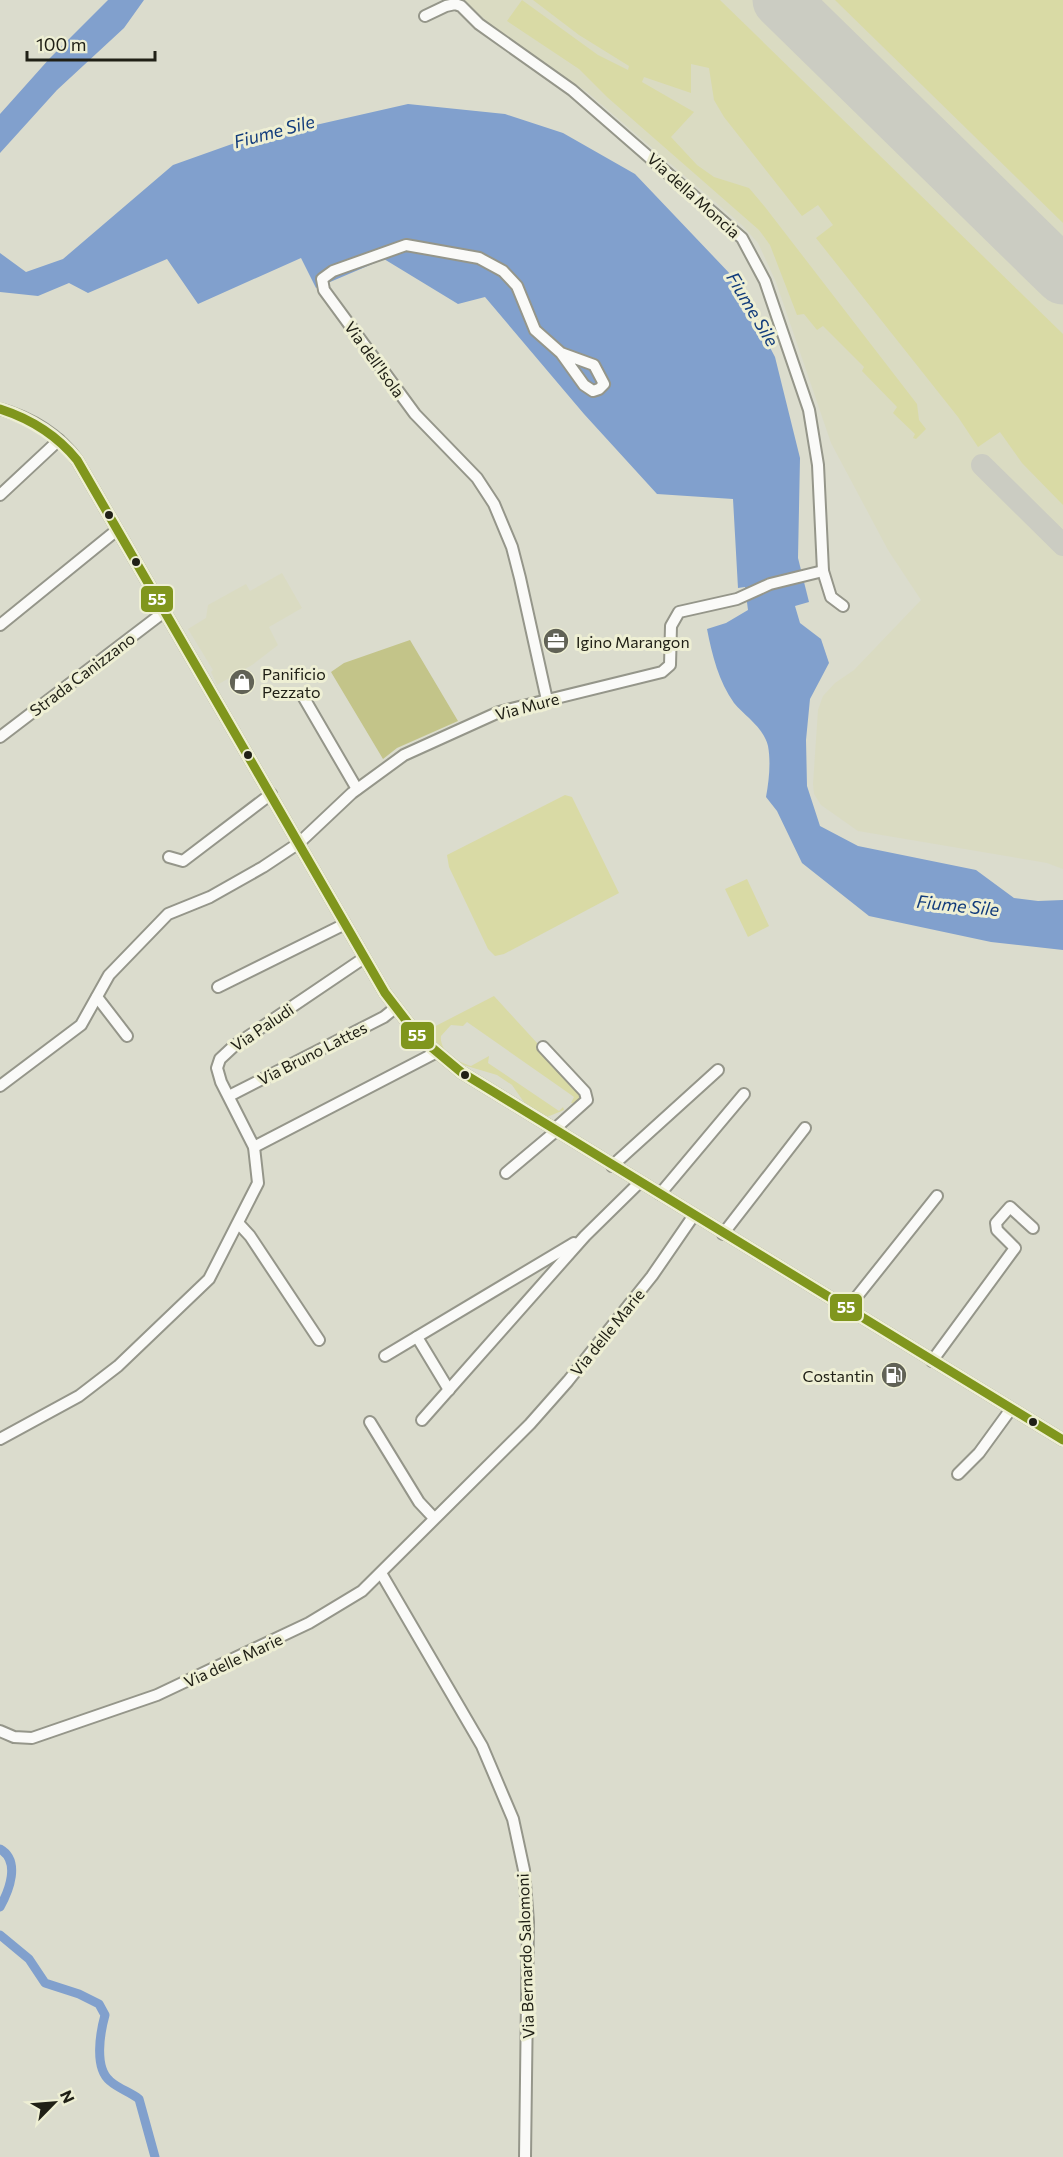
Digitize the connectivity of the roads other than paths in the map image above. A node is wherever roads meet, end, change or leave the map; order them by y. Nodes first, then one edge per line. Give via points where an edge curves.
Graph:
1 (425, 16) dead end
2 (561, 353) dead end
3 (0, 409) edge
4 (59, 440) junction
5 (0, 495) edge
6 (117, 530) junction
7 (823, 571) junction
8 (843, 606) dead end
9 (164, 612) junction
10 (0, 626) edge
11 (304, 698) dead end
12 (547, 700) junction
13 (0, 737) edge
14 (357, 789) junction
15 (271, 795) junction
16 (298, 843) junction
17 (169, 857) dead end
18 (345, 924) junction
19 (364, 958) junction
20 (218, 987) dead end
21 (97, 997) junction
22 (395, 1008) junction
23 (127, 1036) dead end
24 (543, 1047) dead end
25 (435, 1053) junction
26 (718, 1070) dead end
27 (0, 1086) edge
28 (744, 1094) dead end
29 (229, 1096) junction
30 (805, 1128) dead end
31 (556, 1131) junction
32 (254, 1147) junction
33 (612, 1166) junction
34 (506, 1173) dead end
35 (640, 1182) junction
36 (660, 1194) junction
37 (937, 1196) dead end
38 (694, 1215) junction
39 (239, 1224) junction
40 (1033, 1228) dead end
41 (723, 1234) junction
42 (585, 1236) junction
43 (847, 1309) junction
44 (417, 1337) junction
45 (319, 1340) dead end
46 (385, 1356) dead end
47 (932, 1361) junction
48 (449, 1390) junction
49 (1011, 1409) junction
50 (422, 1420) dead end
51 (370, 1422) dead end
52 (0, 1439) edge
53 (1063, 1440) edge
54 (958, 1474) dead end
55 (434, 1518) junction
56 (381, 1573) junction
57 (0, 1731) edge
58 (525, 2157) edge

1 - 7 street, Via della Moncia via 446,6 461,6 479,24 572,90 742,238 765,281 812,423
2 - 12 street, Via dell'Isola via 535,330 517,286 503,271 479,258 406,245 333,271 322,279 324,290 415,414 477,478 494,504 515,558
3 - 4 street via 33,422
4 - 5 street
4 - 6 street via 77,460
6 - 9 street
6 - 10 street
7 - 8 street, Via della Moncia via 831,597
7 - 12 street, Via Mure via 676,614 670,626 670,661 666,670
9 - 13 street, Strada Canizzano
9 - 15 street
11 - 14 street
12 - 14 street, Via Mure via 500,712 429,742
14 - 16 street, Via Mure
15 - 16 street
15 - 17 street via 183,861
16 - 18 street
16 - 21 street, Via Mure via 210,897 168,914 109,975
18 - 19 street
18 - 20 street
19 - 22 street
19 - 29 street, Via Paludi via 223,1055 217,1068
21 - 23 street
21 - 27 street, Via Mure via 81,1025
22 - 25 street
22 - 29 street, Via Bruno Lattes
24 - 31 street via 587,1097
25 - 31 street
25 - 32 street
26 - 33 street
28 - 36 street
29 - 32 street, Via Paludi
30 - 41 street
31 - 33 street
31 - 34 street
32 - 39 street, Via Paludi via 258,1183
33 - 35 street
35 - 36 street
35 - 42 street
36 - 38 street
37 - 43 street
38 - 41 street
38 - 55 street, Via delle Marie via 652,1276 568,1381
39 - 45 street
39 - 52 street, Via Paludi via 209,1279 118,1366 79,1396
40 - 47 street via 1010,1207 996,1222 997,1230 1015,1248
41 - 43 street
42 - 44 street
42 - 48 street
43 - 47 street
44 - 46 street
44 - 48 street
47 - 49 street
48 - 50 street
49 - 53 street
49 - 54 street via 980,1453
51 - 55 street via 419,1502
55 - 56 street, Via delle Marie
56 - 57 street, Via delle Marie via 348,1602 157,1695 32,1738
56 - 58 street, Via Bernardo Salomoni via 482,1746 513,1819 524,1870 528,1922

